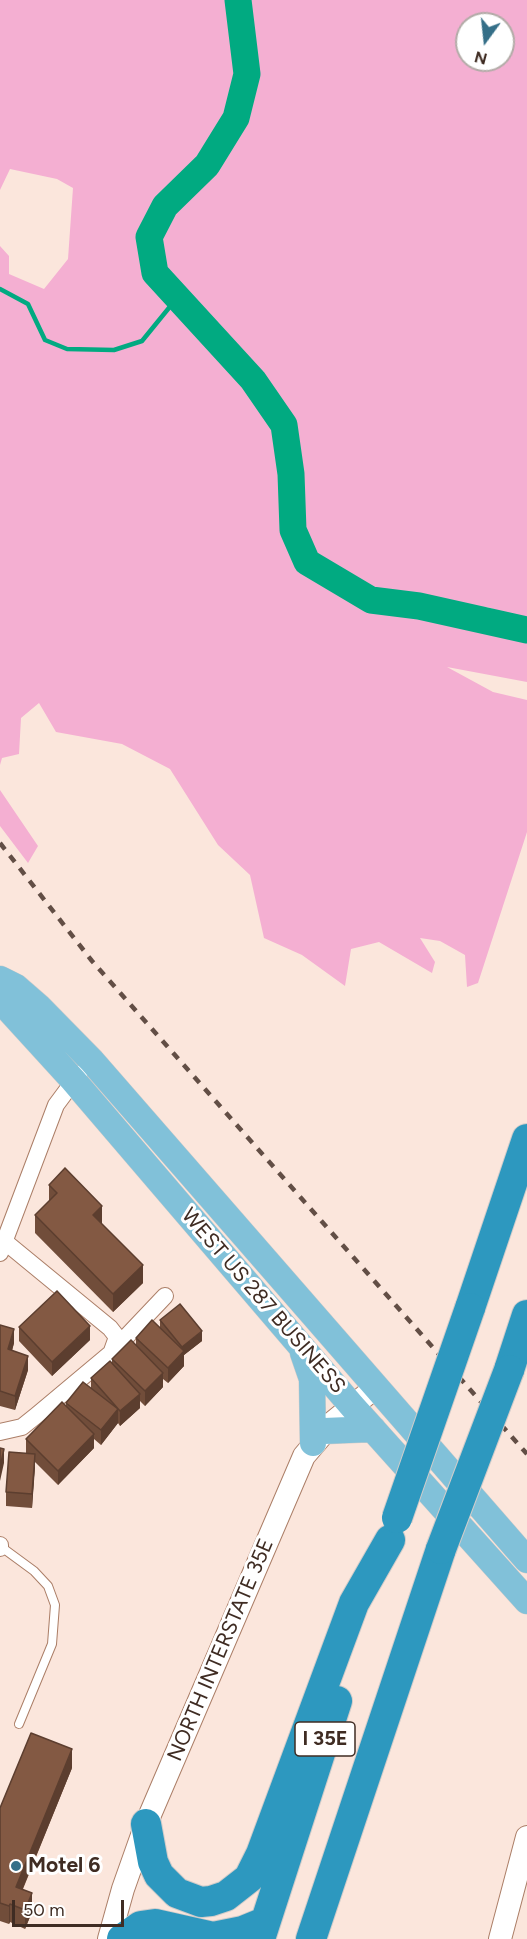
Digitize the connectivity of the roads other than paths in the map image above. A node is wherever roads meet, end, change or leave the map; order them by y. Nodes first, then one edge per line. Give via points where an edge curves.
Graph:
1 (0, 979) edge
2 (0, 1000) edge
3 (92, 1061) junction
4 (73, 1080) junction
5 (527, 1139) edge
6 (2, 1247) edge
7 (165, 1296) dead end
8 (527, 1315) edge
9 (296, 1340) junction
10 (110, 1354) junction
11 (376, 1388) junction
12 (352, 1406) junction
13 (373, 1429) junction
14 (0, 1432) edge
15 (319, 1437) junction
16 (394, 1529) junction
17 (0, 1547) edge
18 (527, 1560) edge
19 (527, 1601) edge
20 (385, 1714) junction
21 (19, 1724) dead end
22 (146, 1824) junction
23 (527, 1837) edge
24 (262, 1930) edge
25 (109, 1939) edge
26 (122, 1939) edge
27 (311, 1939) edge
28 (328, 1939) edge
29 (500, 1939) edge

1 - 3 main road, WEST US 287 BUSINESS via 39,1007
2 - 4 main road, WEST US 287 BUSINESS
3 - 4 street
3 - 11 main road, WEST US 287 BUSINESS
4 - 6 street via 56,1105
4 - 9 main road, WEST US 287 BUSINESS
5 - 16 highway, I 35E, bridge
6 - 10 street via 110,1328 117,1337
7 - 10 street
8 - 20 highway, I 35E, bridge
9 - 12 main road, WEST US 287 BUSINESS
9 - 15 main road via 310,1367
10 - 14 street via 22,1427
11 - 12 main road, NORTH INTERSTATE 35E
11 - 18 main road, WEST US 287 BUSINESS
12 - 13 main road, WEST US 287 BUSINESS
12 - 15 main road, NORTH INTERSTATE 35E
13 - 15 main road
13 - 19 main road, WEST US 287 BUSINESS
15 - 22 main road, NORTH INTERSTATE 35E via 295,1476
16 - 22 highway via 354,1603 249,1878 226,1896 211,1901 201,1902 177,1893 159,1875 153,1862
16 - 24 highway, I 35E
17 - 21 lane via 34,1571 48,1587 55,1605 52,1644
20 - 27 highway, I 35E
20 - 28 highway via 381,1768
22 - 25 main road, NORTH INTERSTATE 35E
23 - 29 main road
24 - 26 highway via 213,1937 155,1924 141,1926

